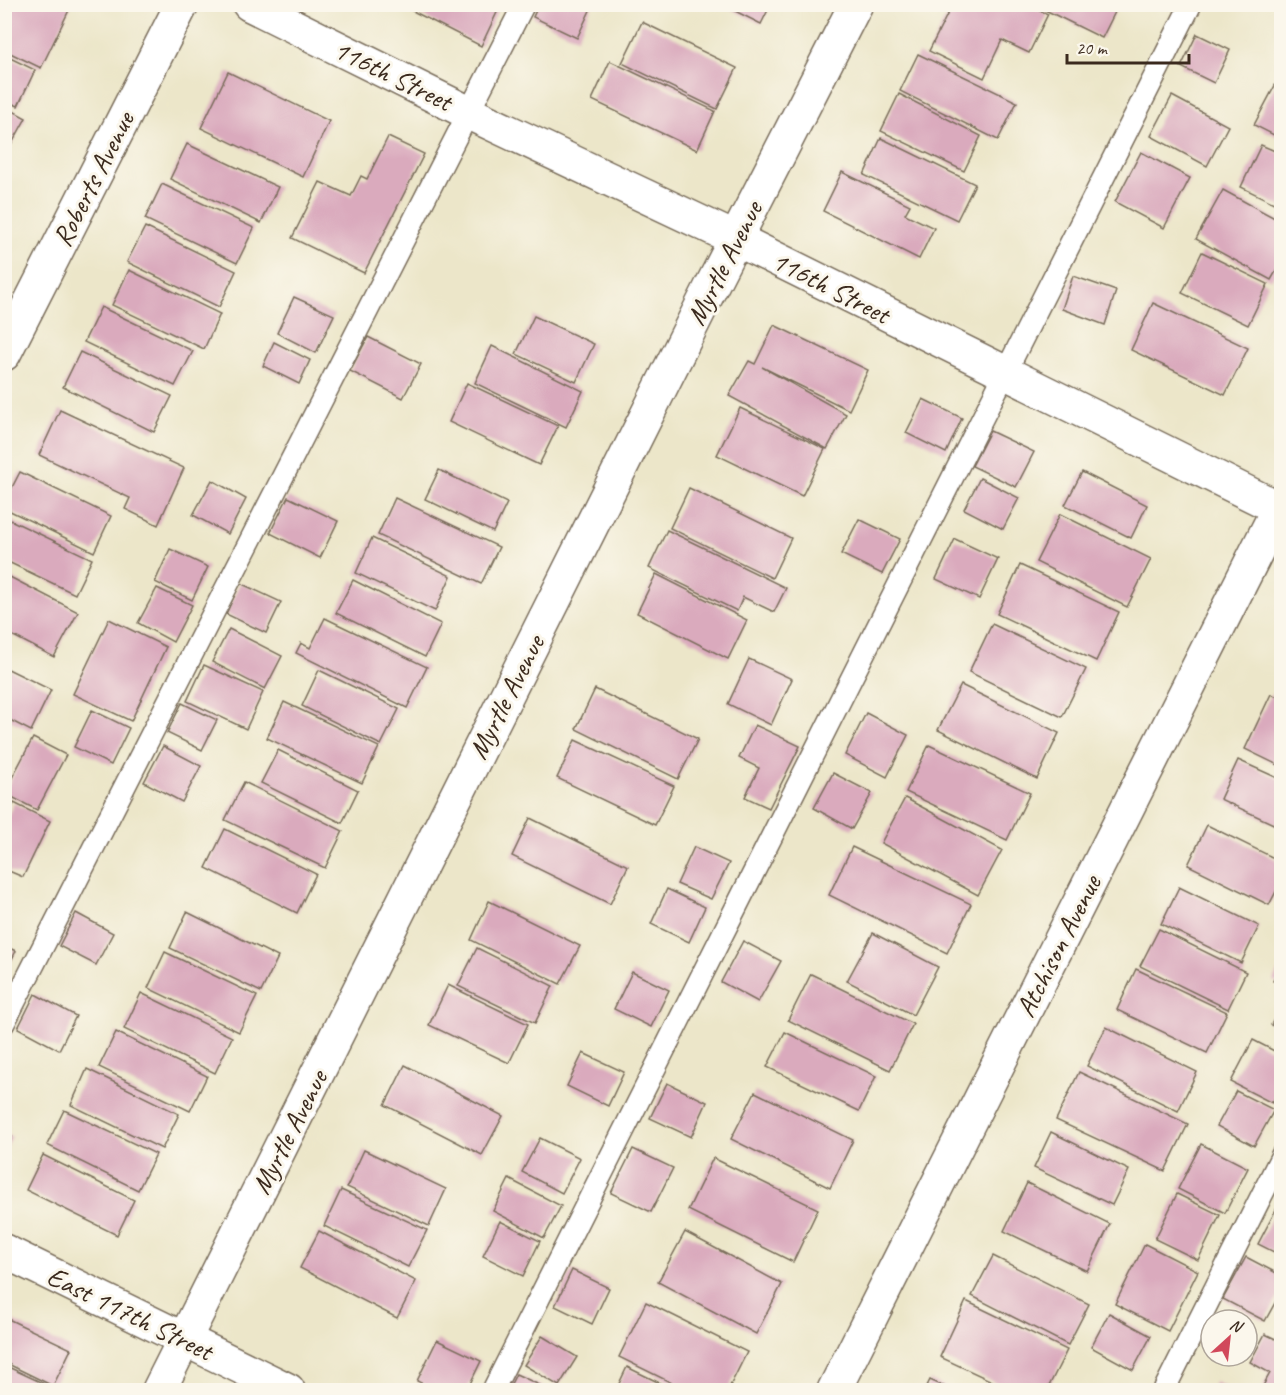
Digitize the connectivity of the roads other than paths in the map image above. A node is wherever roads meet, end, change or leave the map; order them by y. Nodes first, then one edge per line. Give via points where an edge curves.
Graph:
1 (182, 4) edge
2 (249, 4) edge
3 (524, 4) edge
4 (856, 4) edge
5 (1191, 4) edge
6 (469, 112) junction
7 (736, 239) junction
8 (4, 354) edge
9 (1005, 374) junction
10 (1280, 506) edge
11 (4, 1023) edge
12 (1281, 1155) edge
13 (4, 1251) edge
14 (185, 1340) junction
15 (159, 1390) edge
16 (288, 1390) edge
17 (493, 1390) edge
18 (834, 1390) edge
19 (1164, 1390) edge

1 - 8 street, Roberts Avenue
2 - 6 street, 116th Street
3 - 6 lane
4 - 7 street, Myrtle Avenue
5 - 9 lane
6 - 7 street, 116th Street
6 - 11 lane
7 - 9 street, 116th Street
7 - 14 street, Myrtle Avenue
9 - 10 street, 116th Street
9 - 17 lane
10 - 18 street, Atchison Avenue
12 - 19 lane
13 - 14 street, East 117th Street
14 - 15 street, Myrtle Avenue
14 - 16 street, East 117th Street

